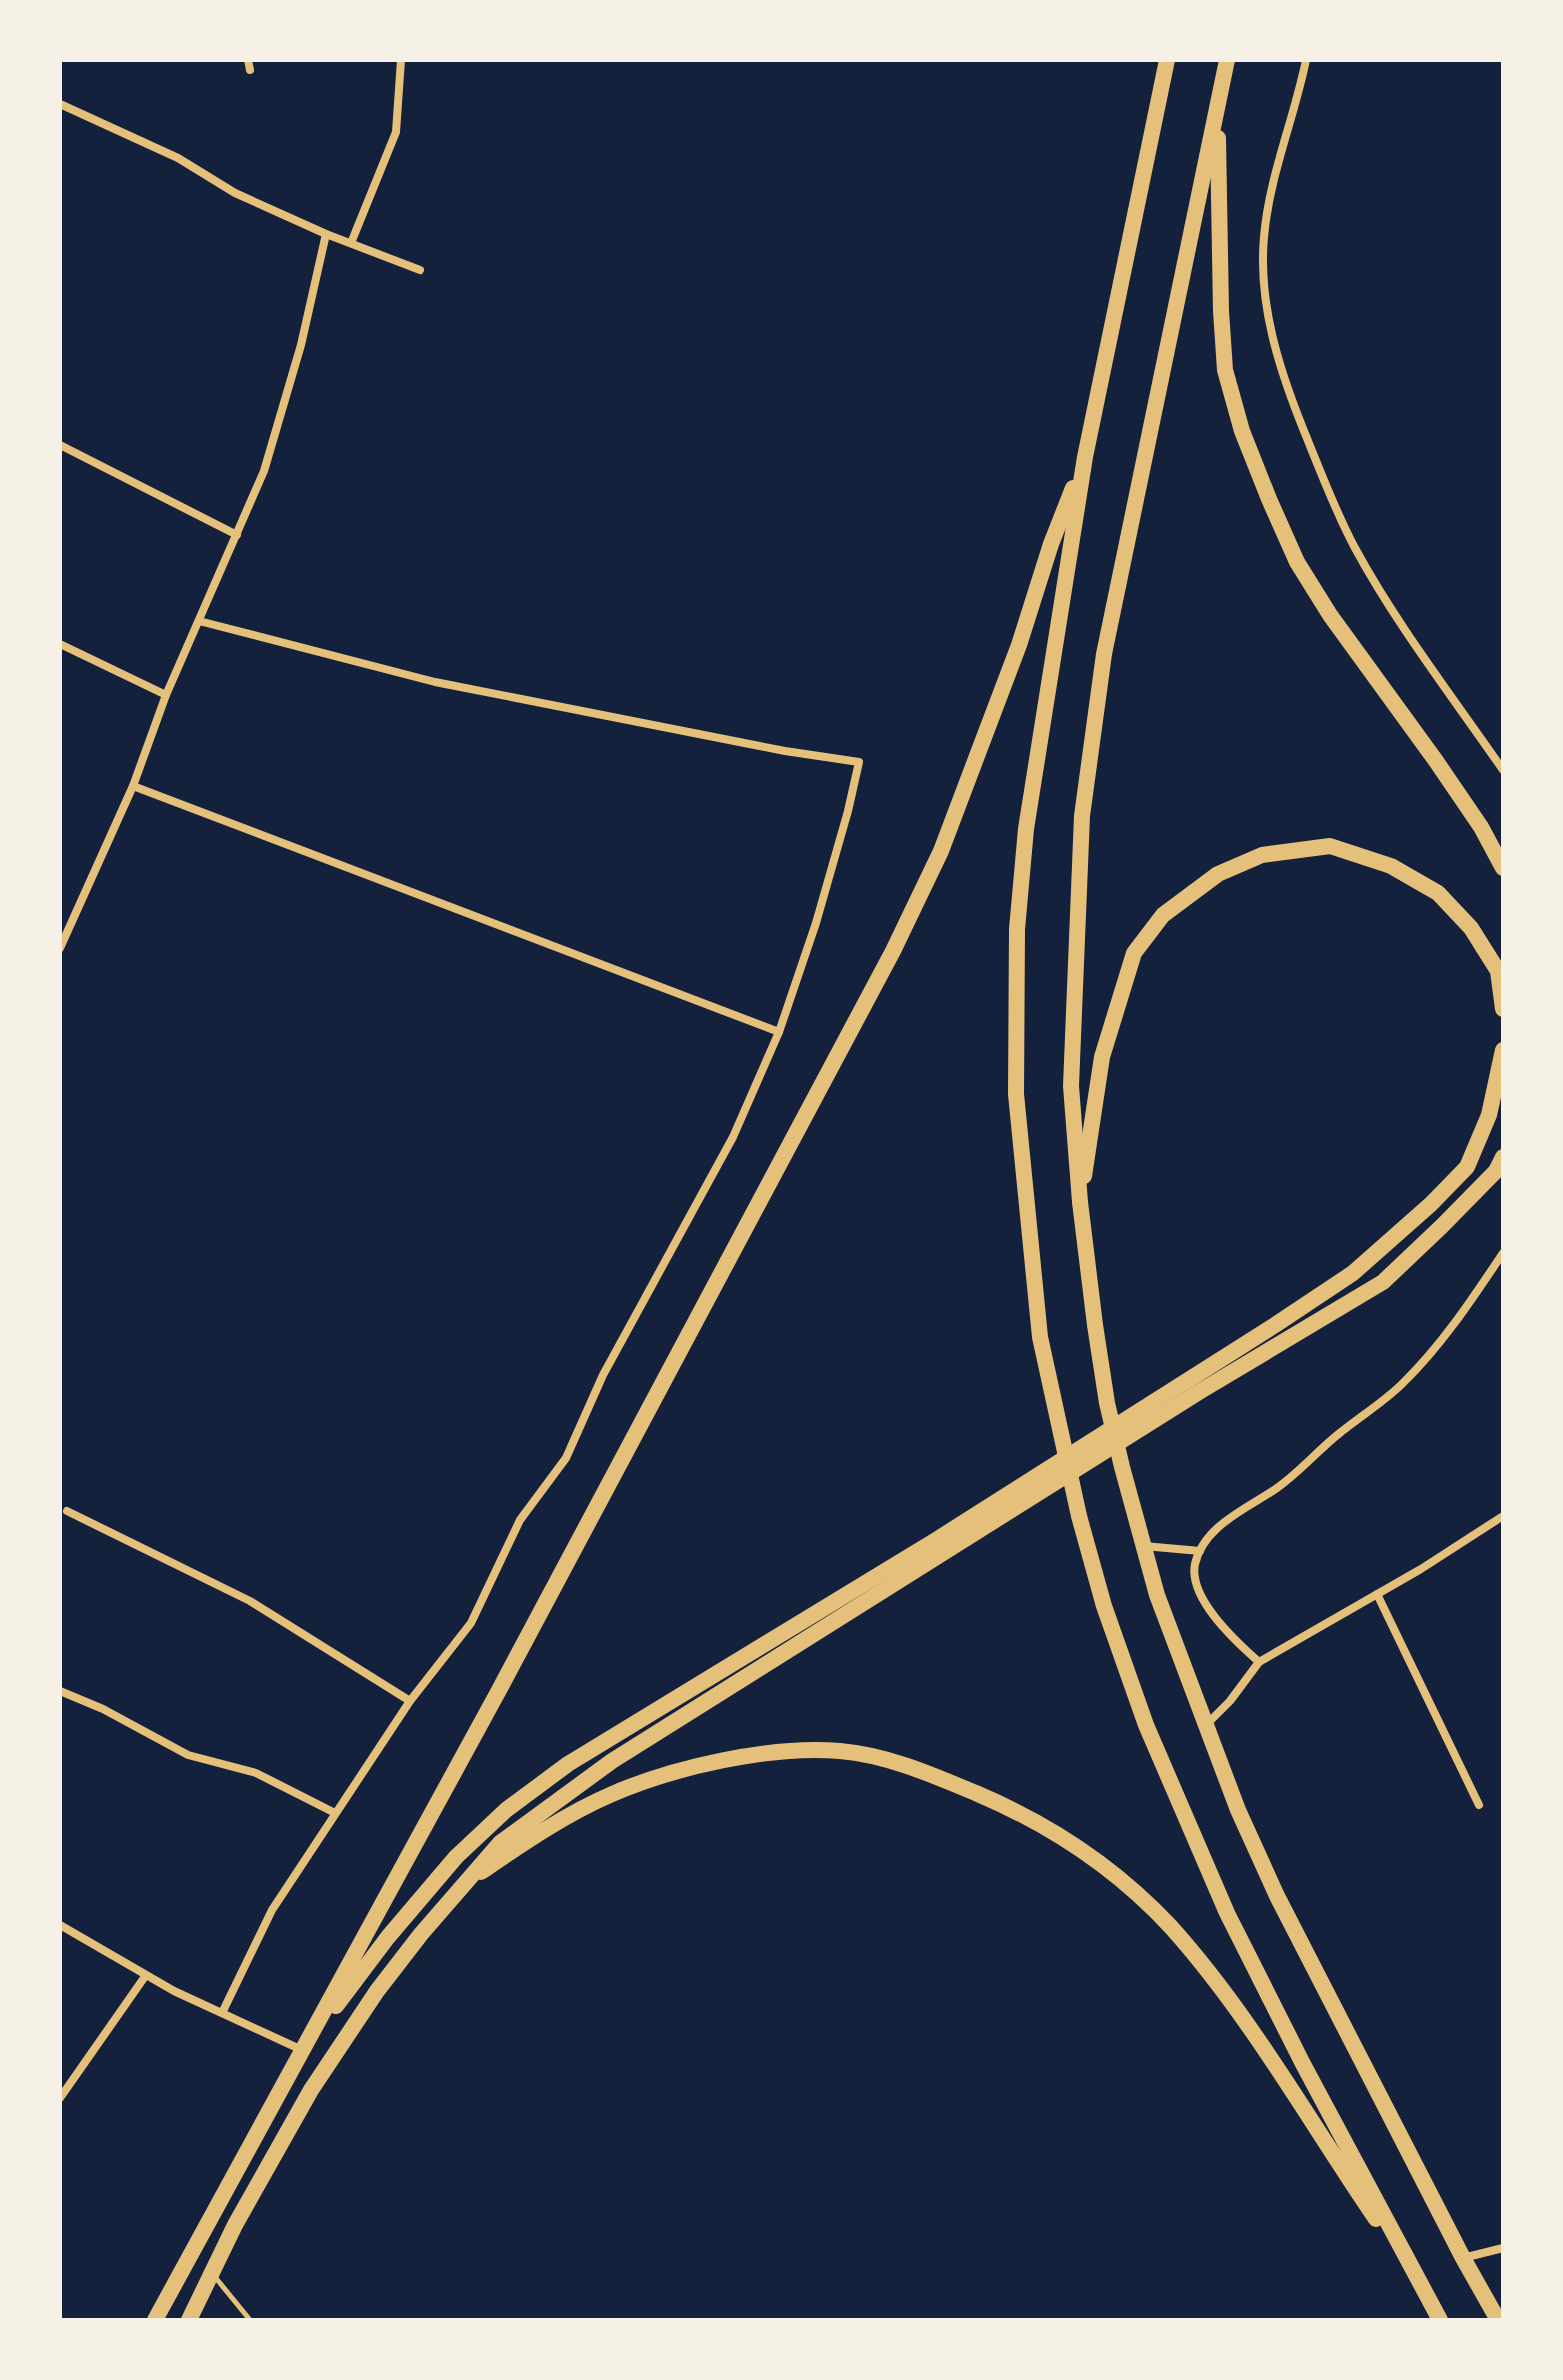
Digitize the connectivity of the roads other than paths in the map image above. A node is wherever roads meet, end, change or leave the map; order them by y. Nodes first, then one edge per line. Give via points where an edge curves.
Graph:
1 (248, 60) edge
2 (401, 60) edge
3 (1167, 60) edge
4 (1227, 60) edge
5 (1306, 60) edge
6 (250, 70) dead end
7 (60, 104) edge
8 (1218, 108) junction
9 (326, 234) junction
10 (351, 243) junction
11 (420, 270) dead end
12 (60, 445) edge
13 (1085, 457) junction
14 (237, 535) junction
15 (199, 621) junction
16 (60, 644) edge
17 (166, 695) junction
18 (1503, 770) edge
19 (133, 786) junction
20 (1503, 868) edge
21 (61, 942) edge
22 (1503, 1009) edge
23 (779, 1032) junction
24 (1503, 1050) edge
25 (1503, 1157) edge
26 (1080, 1202) junction
27 (1503, 1253) edge
28 (1153, 1412) junction
29 (67, 1511) dead end
30 (1503, 1516) edge
31 (1143, 1546) junction
32 (1200, 1551) junction
33 (1377, 1594) junction
34 (1259, 1662) junction
35 (60, 1691) edge
36 (410, 1701) junction
37 (1206, 1725) junction
38 (1479, 1805) dead end
39 (335, 1813) junction
40 (460, 1887) junction
41 (60, 1925) edge
42 (146, 1975) junction
43 (222, 2013) junction
44 (302, 2050) junction
45 (60, 2098) edge
46 (1503, 2248) edge
47 (1463, 2258) junction
48 (212, 2273) junction
49 (1424, 2288) junction
50 (155, 2320) edge
51 (189, 2320) edge
52 (250, 2320) edge
53 (1440, 2320) edge
54 (1498, 2320) edge

1 - 6 street
2 - 10 street via 396,132
3 - 13 highway
4 - 8 highway
5 - 18 street via 1264,238 1265,295 1274,344 1292,401 1355,548
7 - 9 street
8 - 20 highway via 1225,370 1242,431 1297,562 1463,801
8 - 26 highway via 1104,654 1082,816 1071,1086
9 - 10 street
9 - 14 street via 264,471
10 - 11 street
12 - 14 street
13 - 44 highway via 941,851 893,951
13 - 49 highway via 1026,829 1017,929 1016,1094 1040,1337 1099,1591 1146,1725 1227,1913
14 - 15 street
15 - 17 street
15 - 23 street via 435,682 859,762 816,923
16 - 17 street
17 - 19 street
19 - 21 street
19 - 23 street
22 - 26 highway via 1498,971 1471,928 1438,893 1391,866 1330,846 1262,855 1218,874 1163,915 1134,953 1102,1057
23 - 36 street via 733,1137 603,1375 566,1458 520,1520 471,1623
24 - 28 highway via 1489,1115 1467,1167 1353,1273
25 - 28 highway via 1496,1171 1383,1282
26 - 31 highway via 1107,1403
27 - 32 street via 1454,1324 1404,1383 1290,1478 1227,1520
28 - 40 highway via 1044,1492 612,1761 500,1843
28 - 44 highway via 1038,1474 568,1764 506,1810 456,1857
29 - 36 street via 250,1601
30 - 33 street
31 - 32 street
31 - 37 highway
32 - 34 street via 1194,1572 1199,1593 1224,1628
33 - 34 street
33 - 38 street
34 - 37 street
35 - 39 street via 188,1755 256,1773
36 - 39 street
37 - 47 highway via 1277,1896
39 - 43 street via 272,1910
40 - 48 highway via 377,1991 311,2090
40 - 49 highway via 541,1831 611,1794 721,1762 774,1752 842,1751 945,1781 1016,1811 1082,1849 1170,1927 1246,2023
41 - 42 street
42 - 43 street
42 - 45 street
43 - 44 street
44 - 50 highway
46 - 47 street
47 - 54 highway
48 - 51 highway
48 - 52 lane
49 - 53 highway

